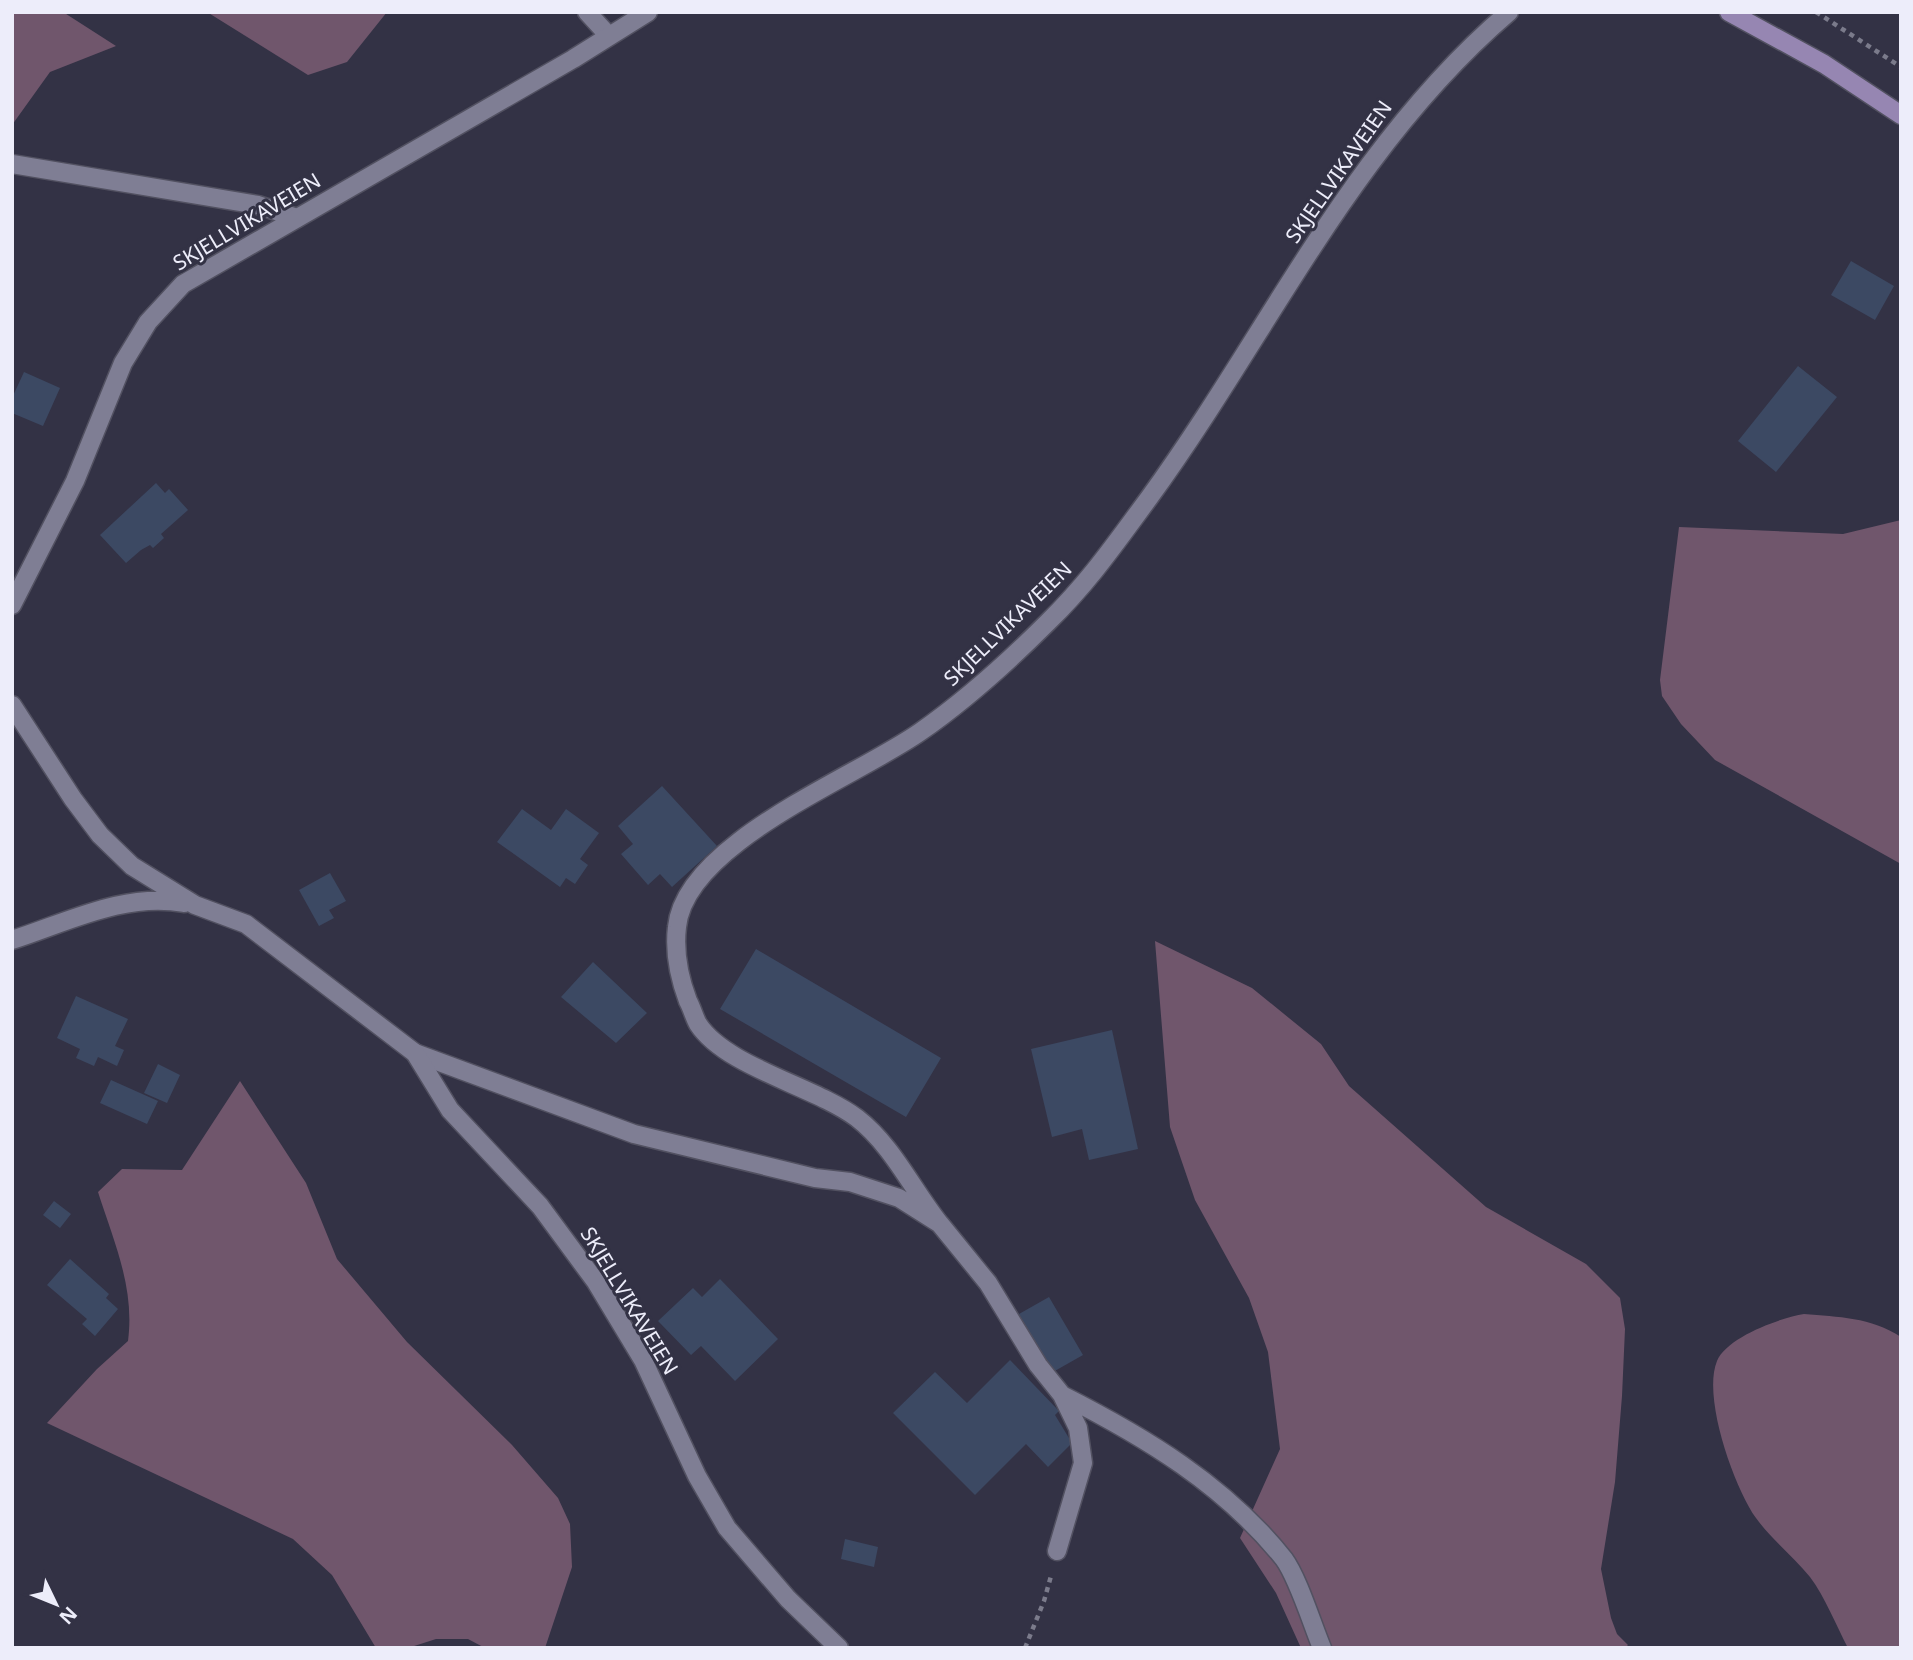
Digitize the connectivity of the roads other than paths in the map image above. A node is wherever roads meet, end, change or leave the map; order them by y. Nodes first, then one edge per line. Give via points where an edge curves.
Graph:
1 (587, 12) edge
2 (648, 12) edge
3 (1509, 12) edge
4 (1729, 12) edge
5 (608, 36) junction
6 (1901, 115) edge
7 (12, 164) edge
8 (297, 218) junction
9 (12, 605) edge
10 (12, 705) edge
11 (195, 905) junction
12 (12, 940) edge
13 (415, 1053) junction
14 (940, 1224) junction
15 (1062, 1395) junction
16 (1057, 1551) road end
17 (839, 1648) edge
18 (1322, 1648) edge

1 - 5 street
2 - 5 street, SKJELLVIKAVEIEN
3 - 14 street, SKJELLVIKAVEIEN via 1412,108 1370,163 1184,450 1108,558 1052,618 1009,661 920,733 754,831 712,862 687,891 677,927 677,964 698,1023 730,1052 824,1097 858,1119 896,1159
4 - 6 main road via 1824,64
5 - 8 street, SKJELLVIKAVEIEN
7 - 8 street via 258,205
8 - 9 street, SKJELLVIKAVEIEN via 183,284 148,322 123,363 70,492
10 - 11 street, SKJELLVIKAVEIEN via 100,835 132,866
11 - 12 street, SKJELLVIKAVEIEN via 160,898 121,903
11 - 13 street, SKJELLVIKAVEIEN via 246,924
13 - 14 street, SKJELLVIKAVEIEN via 634,1134 900,1198
13 - 17 street, SKJELLVIKAVEIEN via 450,1110 540,1206 578,1255 643,1360 697,1476 727,1528 788,1599
14 - 15 street, SKJELLVIKAVEIEN via 988,1283
15 - 16 street, SKJELLVIKAVEIEN via 1078,1428 1083,1463
15 - 18 street via 1158,1447 1217,1489 1285,1561

